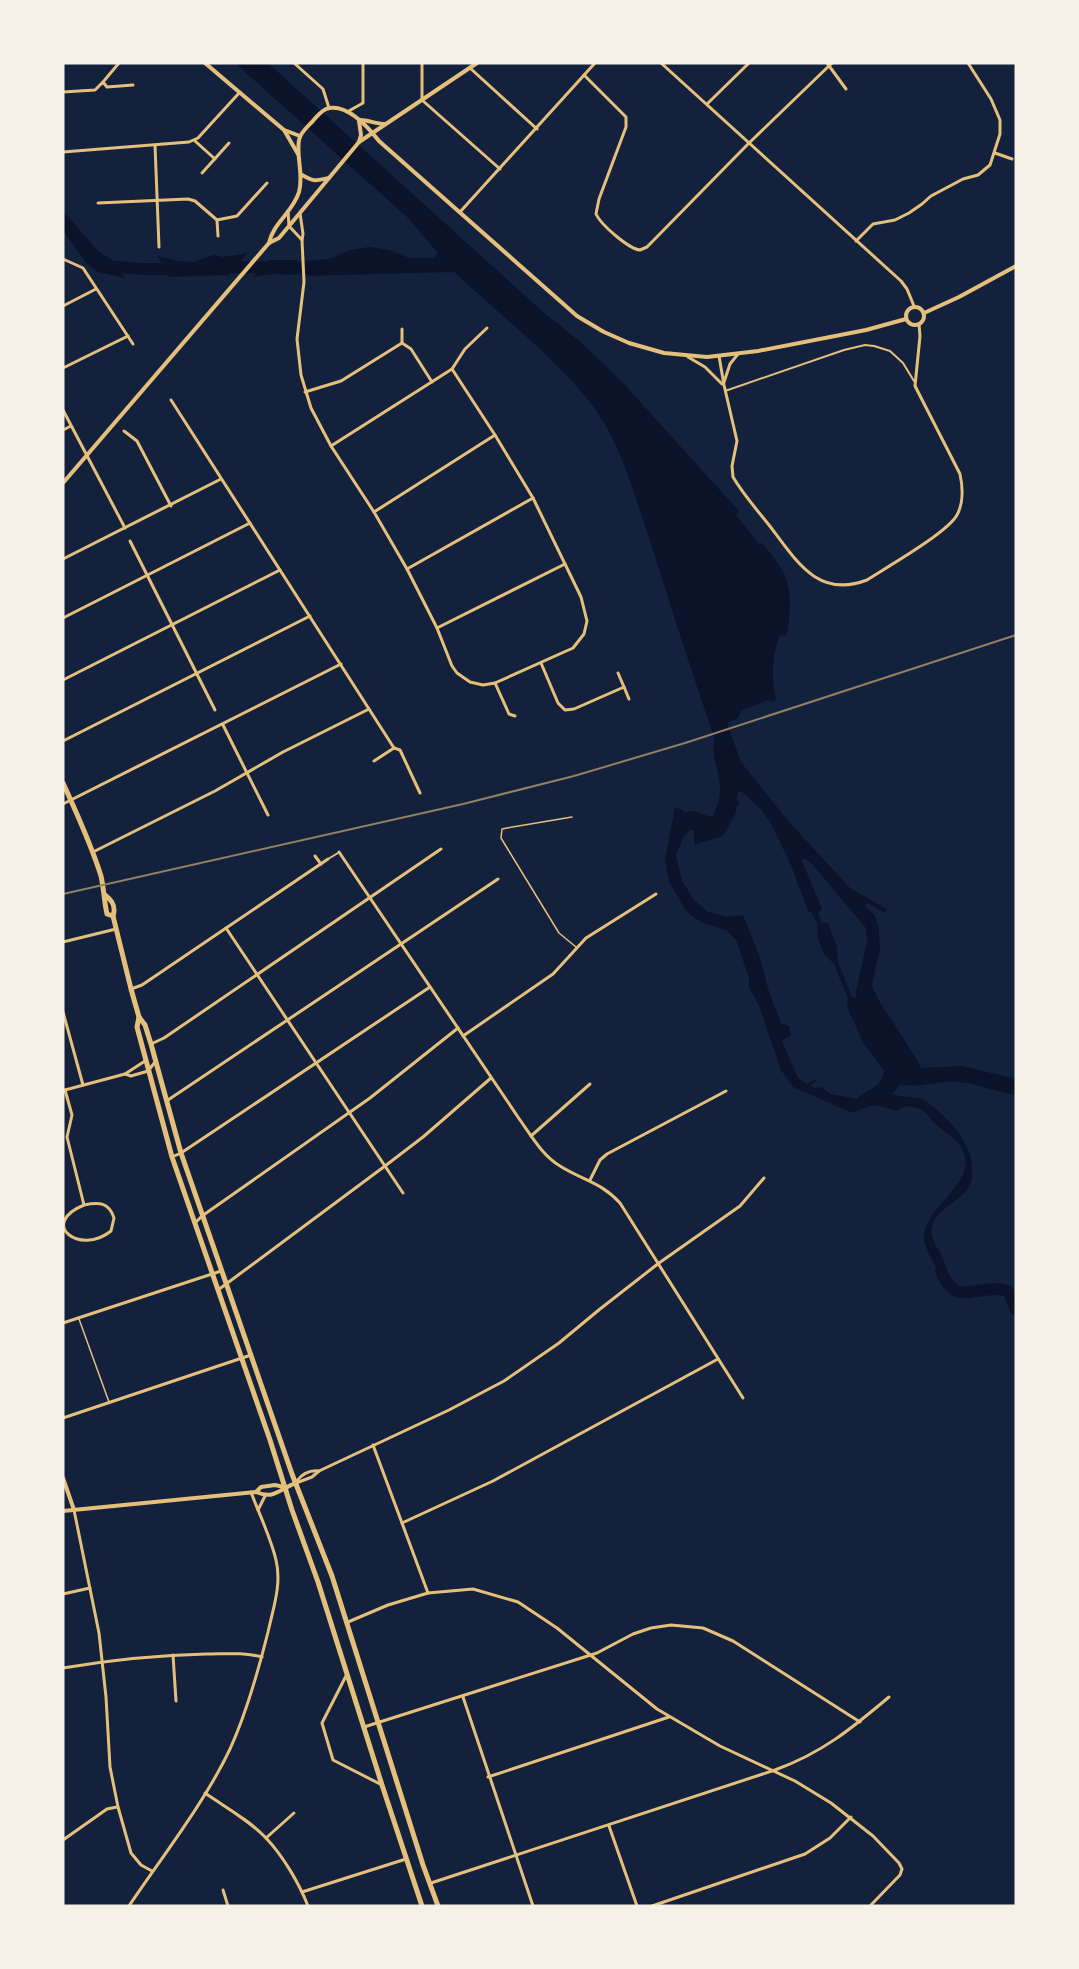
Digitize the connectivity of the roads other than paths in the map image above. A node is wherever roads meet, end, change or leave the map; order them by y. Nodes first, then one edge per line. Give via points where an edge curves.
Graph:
1 (119, 63) edge
2 (205, 63) edge
3 (294, 63) edge
4 (363, 63) edge
5 (422, 63) edge
6 (477, 63) edge
7 (595, 63) edge
8 (749, 63) edge
9 (968, 63) edge
10 (663, 64) edge
11 (830, 64) edge
12 (470, 68) junction
13 (584, 75) junction
14 (103, 82) junction
15 (133, 85) dead end
16 (846, 89) dead end
17 (63, 92) edge
18 (240, 92) junction
19 (422, 100) junction
20 (707, 104) junction
21 (329, 108) junction
22 (347, 112) junction
23 (359, 121) junction
24 (385, 124) junction
25 (537, 129) junction
26 (284, 130) junction
27 (373, 133) junction
28 (300, 136) junction
29 (195, 141) junction
30 (229, 143) dead end
31 (359, 143) junction
32 (749, 143) junction
33 (154, 145) junction
34 (63, 152) edge
35 (994, 153) junction
36 (299, 156) junction
37 (215, 159) junction
38 (1012, 159) dead end
39 (500, 169) junction
40 (202, 172) dead end
41 (302, 176) junction
42 (329, 178) junction
43 (267, 183) dead end
44 (158, 201) junction
45 (98, 203) dead end
46 (288, 211) junction
47 (300, 213) junction
48 (459, 213) junction
49 (217, 220) junction
50 (289, 226) junction
51 (218, 236) dead end
52 (302, 240) junction
53 (856, 241) junction
54 (269, 243) junction
55 (159, 247) dead end
56 (63, 260) edge
57 (1016, 266) edge
58 (96, 289) junction
59 (63, 306) edge
60 (914, 306) junction
61 (924, 313) junction
62 (906, 319) junction
63 (919, 324) junction
64 (487, 328) dead end
65 (402, 329) dead end
66 (128, 336) junction
67 (402, 343) junction
68 (133, 344) dead end
69 (738, 354) junction
70 (719, 356) junction
71 (688, 357) junction
72 (63, 368) edge
73 (452, 369) junction
74 (914, 381) junction
75 (432, 382) junction
76 (724, 385) junction
77 (305, 392) junction
78 (726, 392) junction
79 (171, 400) dead end
80 (63, 410) edge
81 (71, 426) junction
82 (63, 430) edge
83 (124, 431) dead end
84 (495, 435) junction
85 (331, 446) junction
86 (87, 457) junction
87 (221, 479) junction
88 (63, 483) edge
89 (533, 498) junction
90 (171, 506) junction
91 (374, 512) junction
92 (249, 523) junction
93 (125, 528) junction
94 (130, 541) dead end
95 (63, 559) edge
96 (566, 564) junction
97 (407, 569) junction
98 (280, 570) junction
99 (147, 575) junction
100 (310, 616) junction
101 (63, 618) edge
102 (172, 625) junction
103 (437, 628) junction
104 (541, 663) junction
105 (341, 664) junction
106 (618, 673) dead end
107 (197, 674) junction
108 (63, 680) edge
109 (495, 683) junction
110 (624, 687) junction
111 (629, 699) dead end
112 (369, 709) junction
113 (215, 710) dead end
114 (515, 716) dead end
115 (223, 725) junction
116 (63, 741) edge
117 (394, 748) junction
118 (374, 761) dead end
119 (247, 772) junction
120 (63, 783) edge
121 (420, 793) dead end
122 (71, 801) junction
123 (63, 804) edge
124 (268, 815) dead end
125 (572, 817) dead end
126 (441, 849) dead end
127 (93, 852) junction
128 (339, 852) joint
129 (315, 856) dead end
130 (328, 859) joint
131 (321, 864) junction
132 (498, 879) dead end
133 (656, 894) dead end
134 (370, 898) junction
135 (225, 928) junction
136 (116, 929) junction
137 (63, 942) edge
138 (401, 944) junction
139 (577, 948) junction
140 (256, 974) junction
141 (431, 986) junction
142 (131, 989) junction
143 (63, 1012) edge
144 (139, 1017) junction
145 (287, 1020) junction
146 (458, 1028) junction
147 (463, 1035) junction
148 (151, 1044) junction
149 (145, 1061) junction
150 (156, 1062) junction
151 (316, 1064) junction
152 (147, 1071) junction
153 (125, 1074) junction
154 (491, 1078) junction
155 (590, 1084) dead end
156 (83, 1085) junction
157 (64, 1091) edge
158 (726, 1091) dead end
159 (166, 1100) junction
160 (349, 1113) junction
161 (531, 1136) junction
162 (182, 1153) junction
163 (172, 1157) junction
164 (385, 1166) junction
165 (764, 1178) dead end
166 (590, 1180) junction
167 (403, 1193) dead end
168 (84, 1205) junction
169 (202, 1216) junction
170 (194, 1224) junction
171 (659, 1263) junction
172 (221, 1271) junction
173 (212, 1274) junction
174 (226, 1286) junction
175 (218, 1290) junction
176 (79, 1318) junction
177 (63, 1323) edge
178 (251, 1355) junction
179 (242, 1359) junction
180 (718, 1359) junction
181 (743, 1398) dead end
182 (109, 1402) junction
183 (63, 1418) edge
184 (373, 1445) junction
185 (63, 1478) edge
186 (296, 1483) junction
187 (284, 1487) junction
188 (253, 1492) junction
189 (265, 1496) junction
190 (74, 1510) junction
191 (258, 1510) junction
192 (63, 1511) edge
193 (402, 1523) junction
194 (90, 1588) junction
195 (428, 1593) junction
196 (63, 1594) edge
197 (348, 1622) junction
198 (173, 1655) junction
199 (590, 1655) junction
200 (262, 1657) junction
201 (103, 1662) junction
202 (63, 1668) edge
203 (347, 1673) junction
204 (463, 1697) junction
205 (889, 1697) dead end
206 (176, 1701) dead end
207 (670, 1717) junction
208 (860, 1722) junction
209 (379, 1723) junction
210 (364, 1727) junction
211 (774, 1770) junction
212 (488, 1777) junction
213 (382, 1785) junction
214 (205, 1793) junction
215 (118, 1807) junction
216 (294, 1813) dead end
217 (851, 1817) junction
218 (609, 1825) junction
219 (266, 1838) junction
220 (63, 1840) edge
221 (516, 1857) junction
222 (406, 1859) junction
223 (152, 1871) junction
224 (430, 1884) junction
225 (224, 1890) dead end
226 (302, 1892) junction
227 (129, 1906) edge
228 (228, 1906) edge
229 (308, 1906) edge
230 (422, 1906) edge
231 (438, 1906) edge
232 (533, 1906) edge
233 (637, 1906) edge
234 (652, 1906) edge
235 (870, 1906) edge

1 - 14 street
2 - 18 street
3 - 21 street via 322,89
4 - 22 street via 363,103
5 - 19 street
6 - 12 street
7 - 13 street
8 - 20 street
9 - 35 street via 1000,120
10 - 20 street
11 - 16 street
11 - 32 street
12 - 19 street
12 - 25 street
13 - 25 street
13 - 32 street via 626,117 596,214 634,250 647,247
14 - 15 street via 108,87
14 - 17 street via 95,90
18 - 26 street
18 - 29 street
19 - 24 street
19 - 39 street
20 - 32 street
21 - 22 street
21 - 28 street
22 - 23 street
23 - 24 street
23 - 27 street
23 - 31 street
24 - 27 street
25 - 39 street
26 - 28 street
26 - 36 street
27 - 31 street
27 - 48 street
28 - 36 street
29 - 33 street
29 - 37 street
30 - 37 street
31 - 42 street
32 - 53 street
33 - 34 street
33 - 44 street
35 - 38 street
35 - 53 street via 983,172 947,187 894,220 873,224
36 - 41 street
37 - 40 street
39 - 48 street
41 - 42 street via 311,181
41 - 46 street via 299,193
42 - 47 street
43 - 49 street via 237,216
44 - 45 street
44 - 49 street via 195,201
44 - 55 street
46 - 50 street
46 - 54 street via 271,233
47 - 50 street
47 - 52 street
48 - 71 street via 577,316 629,343
49 - 51 street
50 - 52 street
50 - 54 street
52 - 77 street via 304,282 297,339
53 - 60 street via 904,284
54 - 86 street
56 - 58 street via 83,268
57 - 61 street
58 - 59 street
58 - 66 street
60 - 61 street
60 - 62 street via 906,313
61 - 63 street
62 - 63 street via 913,325
62 - 69 street
63 - 74 street
64 - 73 street via 465,349
65 - 67 street
66 - 68 street
66 - 72 street
67 - 75 street via 411,349
67 - 77 street via 341,381
69 - 70 street
69 - 76 street via 730,364
70 - 71 street
70 - 76 street
71 - 76 street
73 - 75 street
73 - 84 street
74 - 78 street via 890,351 865,345
74 - 78 street via 960,474 960,508 950,524 932,537 867,580 847,585 826,583 805,570 736,482 732,473 737,441
75 - 85 street
76 - 78 street
77 - 85 street
79 - 87 street
80 - 81 street
81 - 82 street
81 - 86 street
83 - 90 street via 137,441
84 - 89 street
84 - 91 street
85 - 91 street
86 - 88 street
86 - 93 street
87 - 90 street
87 - 92 street
89 - 96 street
89 - 97 street
90 - 93 street
91 - 97 street
92 - 98 street
92 - 99 street
93 - 95 street
94 - 99 street
96 - 103 street
96 - 104 street via 584,604 586,627 573,648
97 - 103 street
98 - 100 street
98 - 102 street
99 - 101 street
99 - 102 street
100 - 105 street
100 - 107 street
102 - 107 street
102 - 108 street
103 - 109 street via 457,673 476,684
104 - 109 street
104 - 110 street via 558,703 565,710 574,710
105 - 112 street
105 - 115 street
106 - 110 street
107 - 113 street
107 - 116 street
109 - 114 street via 508,714
110 - 111 street
112 - 117 street
112 - 119 street
115 - 119 street
115 - 122 street
117 - 118 street
117 - 121 street via 400,750
119 - 124 street
119 - 127 street
120 - 122 main road
122 - 123 street
122 - 127 main road
125 - 139 lane via 502,829 500,833 559,933
126 - 134 street
127 - 136 main road via 107,914 112,916
128 - 130 street
128 - 134 street
129 - 131 street
130 - 131 street
131 - 135 street
132 - 138 street
133 - 139 street via 598,929
134 - 138 street
134 - 140 street
135 - 140 street
135 - 142 street
136 - 137 street
136 - 142 main road
138 - 141 street
138 - 145 street
139 - 147 street via 553,974
140 - 145 street
140 - 148 street
141 - 146 street
141 - 151 street
142 - 144 main road
143 - 156 street
144 - 148 main road
144 - 149 main road via 137,1027
145 - 151 street
145 - 159 street
146 - 147 street
146 - 160 street
147 - 154 street
148 - 150 main road
149 - 152 main road
149 - 153 street
150 - 152 street
150 - 159 main road
151 - 160 street
151 - 162 street
152 - 153 street via 131,1077
152 - 163 main road
153 - 156 street
154 - 161 street
154 - 164 street
155 - 161 street
156 - 157 street
157 - 168 street via 72,1115 67,1141
158 - 166 street via 607,1154
159 - 162 main road
160 - 164 street
160 - 169 street
161 - 166 street via 551,1160
162 - 163 street
162 - 169 main road
163 - 170 main road
164 - 167 street
164 - 174 street
165 - 171 street via 740,1206
166 - 171 street via 620,1203
168 - 168 street via 101,1203 111,1210 115,1222 108,1234 83,1241 68,1235 66,1218
169 - 170 street
169 - 172 main road
170 - 173 main road
171 - 180 street
171 - 184 street via 559,1344 504,1381
172 - 173 street
172 - 174 main road
173 - 175 main road
173 - 176 street
174 - 175 street
174 - 178 main road
175 - 179 main road
176 - 177 street
176 - 182 lane
178 - 179 street
178 - 186 main road
179 - 182 street
179 - 187 main road
180 - 181 street
180 - 193 street via 493,1481
182 - 183 street
184 - 186 street
184 - 193 street
185 - 190 street
186 - 187 street
186 - 197 main road
187 - 188 street via 261,1487
187 - 189 street via 275,1495
187 - 203 main road
188 - 189 street
188 - 190 street
188 - 191 street
189 - 191 street
190 - 192 street
190 - 194 street
191 - 200 street via 276,1560 278,1579
193 - 195 street
194 - 196 street
194 - 201 street
195 - 197 street
195 - 199 street via 473,1589 518,1602
197 - 209 main road
198 - 200 street
198 - 201 street
198 - 206 street
199 - 204 street
199 - 207 street
199 - 208 street via 651,1628 703,1628 733,1641
200 - 214 street via 230,1750
201 - 202 street
201 - 215 street via 110,1767
203 - 210 main road
203 - 213 street via 322,1723 333,1760
204 - 209 street
204 - 212 street
205 - 208 street
207 - 211 street via 720,1746
207 - 212 street
208 - 211 street via 819,1751
209 - 210 street
209 - 224 main road
210 - 213 main road
211 - 217 street
211 - 218 street
212 - 221 street
213 - 222 main road
214 - 219 street
214 - 223 street
215 - 220 street via 107,1809
215 - 223 street via 131,1853
216 - 219 street
217 - 234 street via 830,1838 805,1854
217 - 235 street via 887,1849 902,1869
218 - 221 street
218 - 233 street
219 - 226 street
221 - 224 street
221 - 232 street
222 - 226 street
222 - 230 main road
223 - 227 street
224 - 231 main road
225 - 228 street
226 - 229 street

